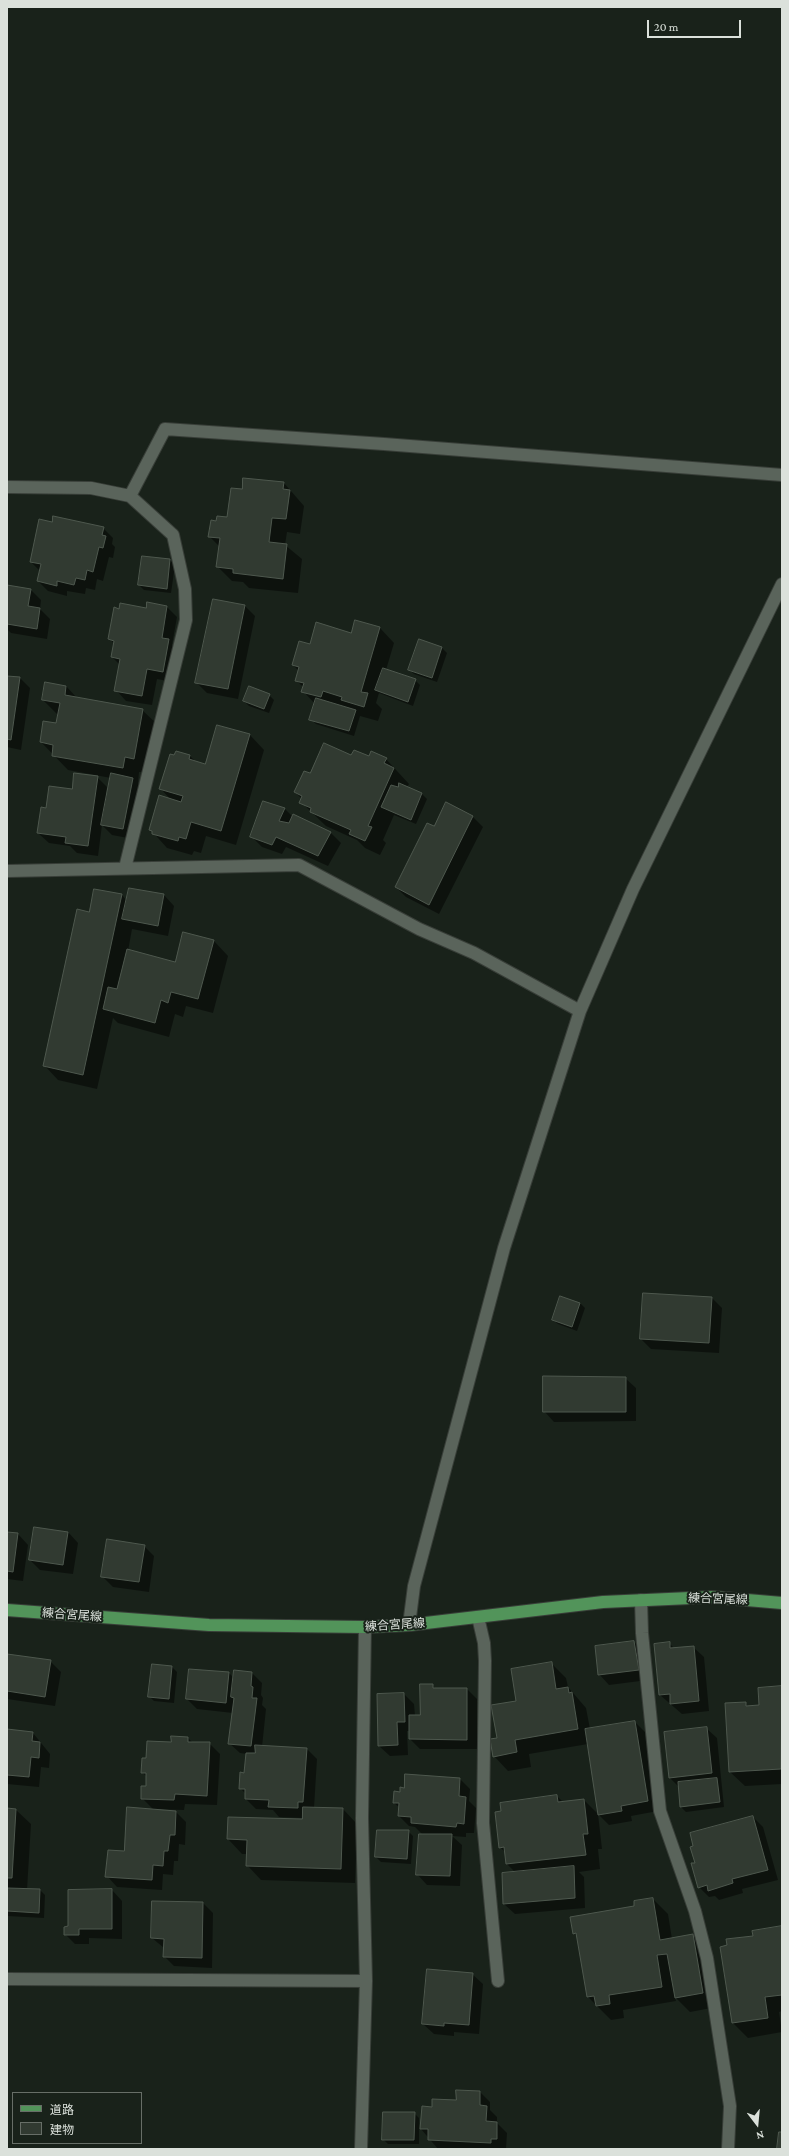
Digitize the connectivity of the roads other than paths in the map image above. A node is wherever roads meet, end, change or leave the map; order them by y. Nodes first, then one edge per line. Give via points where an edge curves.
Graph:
1 (782, 475) edge
2 (7, 487) edge
3 (130, 496) junction
4 (782, 584) edge
5 (125, 868) junction
6 (7, 871) edge
7 (580, 1012) junction
8 (641, 1600) junction
9 (782, 1603) edge
10 (7, 1610) edge
11 (478, 1617) junction
12 (409, 1625) junction
13 (365, 1627) junction
14 (7, 1979) edge
15 (366, 1981) junction
16 (498, 1981) dead end
17 (361, 2149) edge
18 (728, 2149) edge

1 - 3 street via 392,444 165,430
2 - 3 street via 91,488
3 - 5 street via 173,535 185,589 186,620
4 - 7 street via 633,889
5 - 6 street
5 - 7 street via 299,865 420,929 474,953
7 - 12 street via 504,1248 414,1586
8 - 9 main road, 練合宮尾線 via 712,1597
8 - 11 main road, 練合宮尾線
8 - 18 street via 660,1811 695,1911 707,1958 730,2106
10 - 13 main road, 練合宮尾線 via 209,1625
11 - 12 main road, 練合宮尾線
11 - 16 street via 485,1661 483,1823
12 - 13 main road, 練合宮尾線
13 - 15 street via 362,1818
14 - 15 street
15 - 17 street

